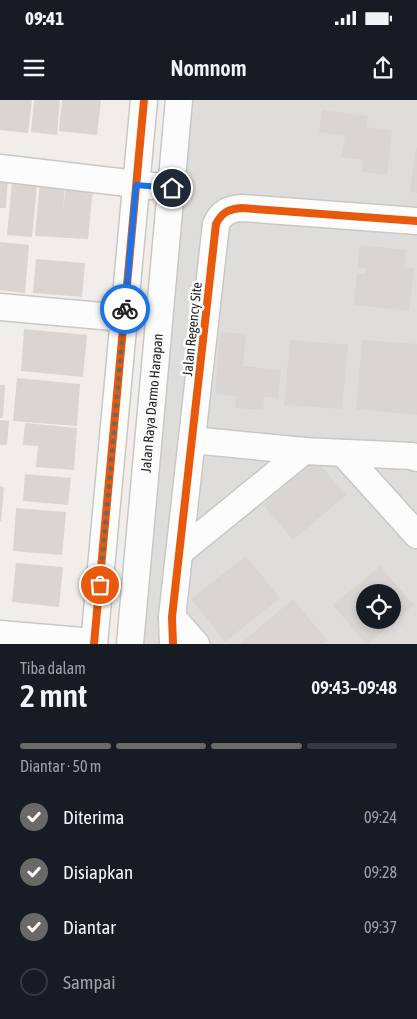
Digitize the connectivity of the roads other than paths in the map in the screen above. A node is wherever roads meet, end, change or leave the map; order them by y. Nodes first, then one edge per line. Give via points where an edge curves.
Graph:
1 (144, 100) edge
2 (179, 100) edge
3 (0, 168) edge
4 (136, 185) junction
5 (172, 188) junction
6 (417, 221) edge
7 (0, 307) edge
8 (124, 318) junction
9 (192, 440) junction
10 (304, 451) junction
11 (342, 454) junction
12 (417, 458) edge
13 (417, 535) edge
14 (180, 552) junction
15 (172, 617) junction
16 (0, 634) edge
17 (94, 643) edge
18 (130, 644) edge
19 (173, 644) edge
20 (196, 644) edge

1 - 4 street
2 - 5 street, Jalan Raya Darmo Harapan
3 - 4 street
4 - 5 street
4 - 8 street
5 - 18 street, Jalan Raya Darmo Harapan
6 - 9 street, Jalan Regency Site via 242,208 220,217 216,224
7 - 8 street
8 - 17 street
9 - 10 street
9 - 14 street, Jalan Regency Site
10 - 11 street
10 - 14 street
11 - 12 street
11 - 13 street
14 - 15 street, Jalan Regency Site
15 - 19 street, Jalan Regency Site
15 - 20 street
16 - 17 street

